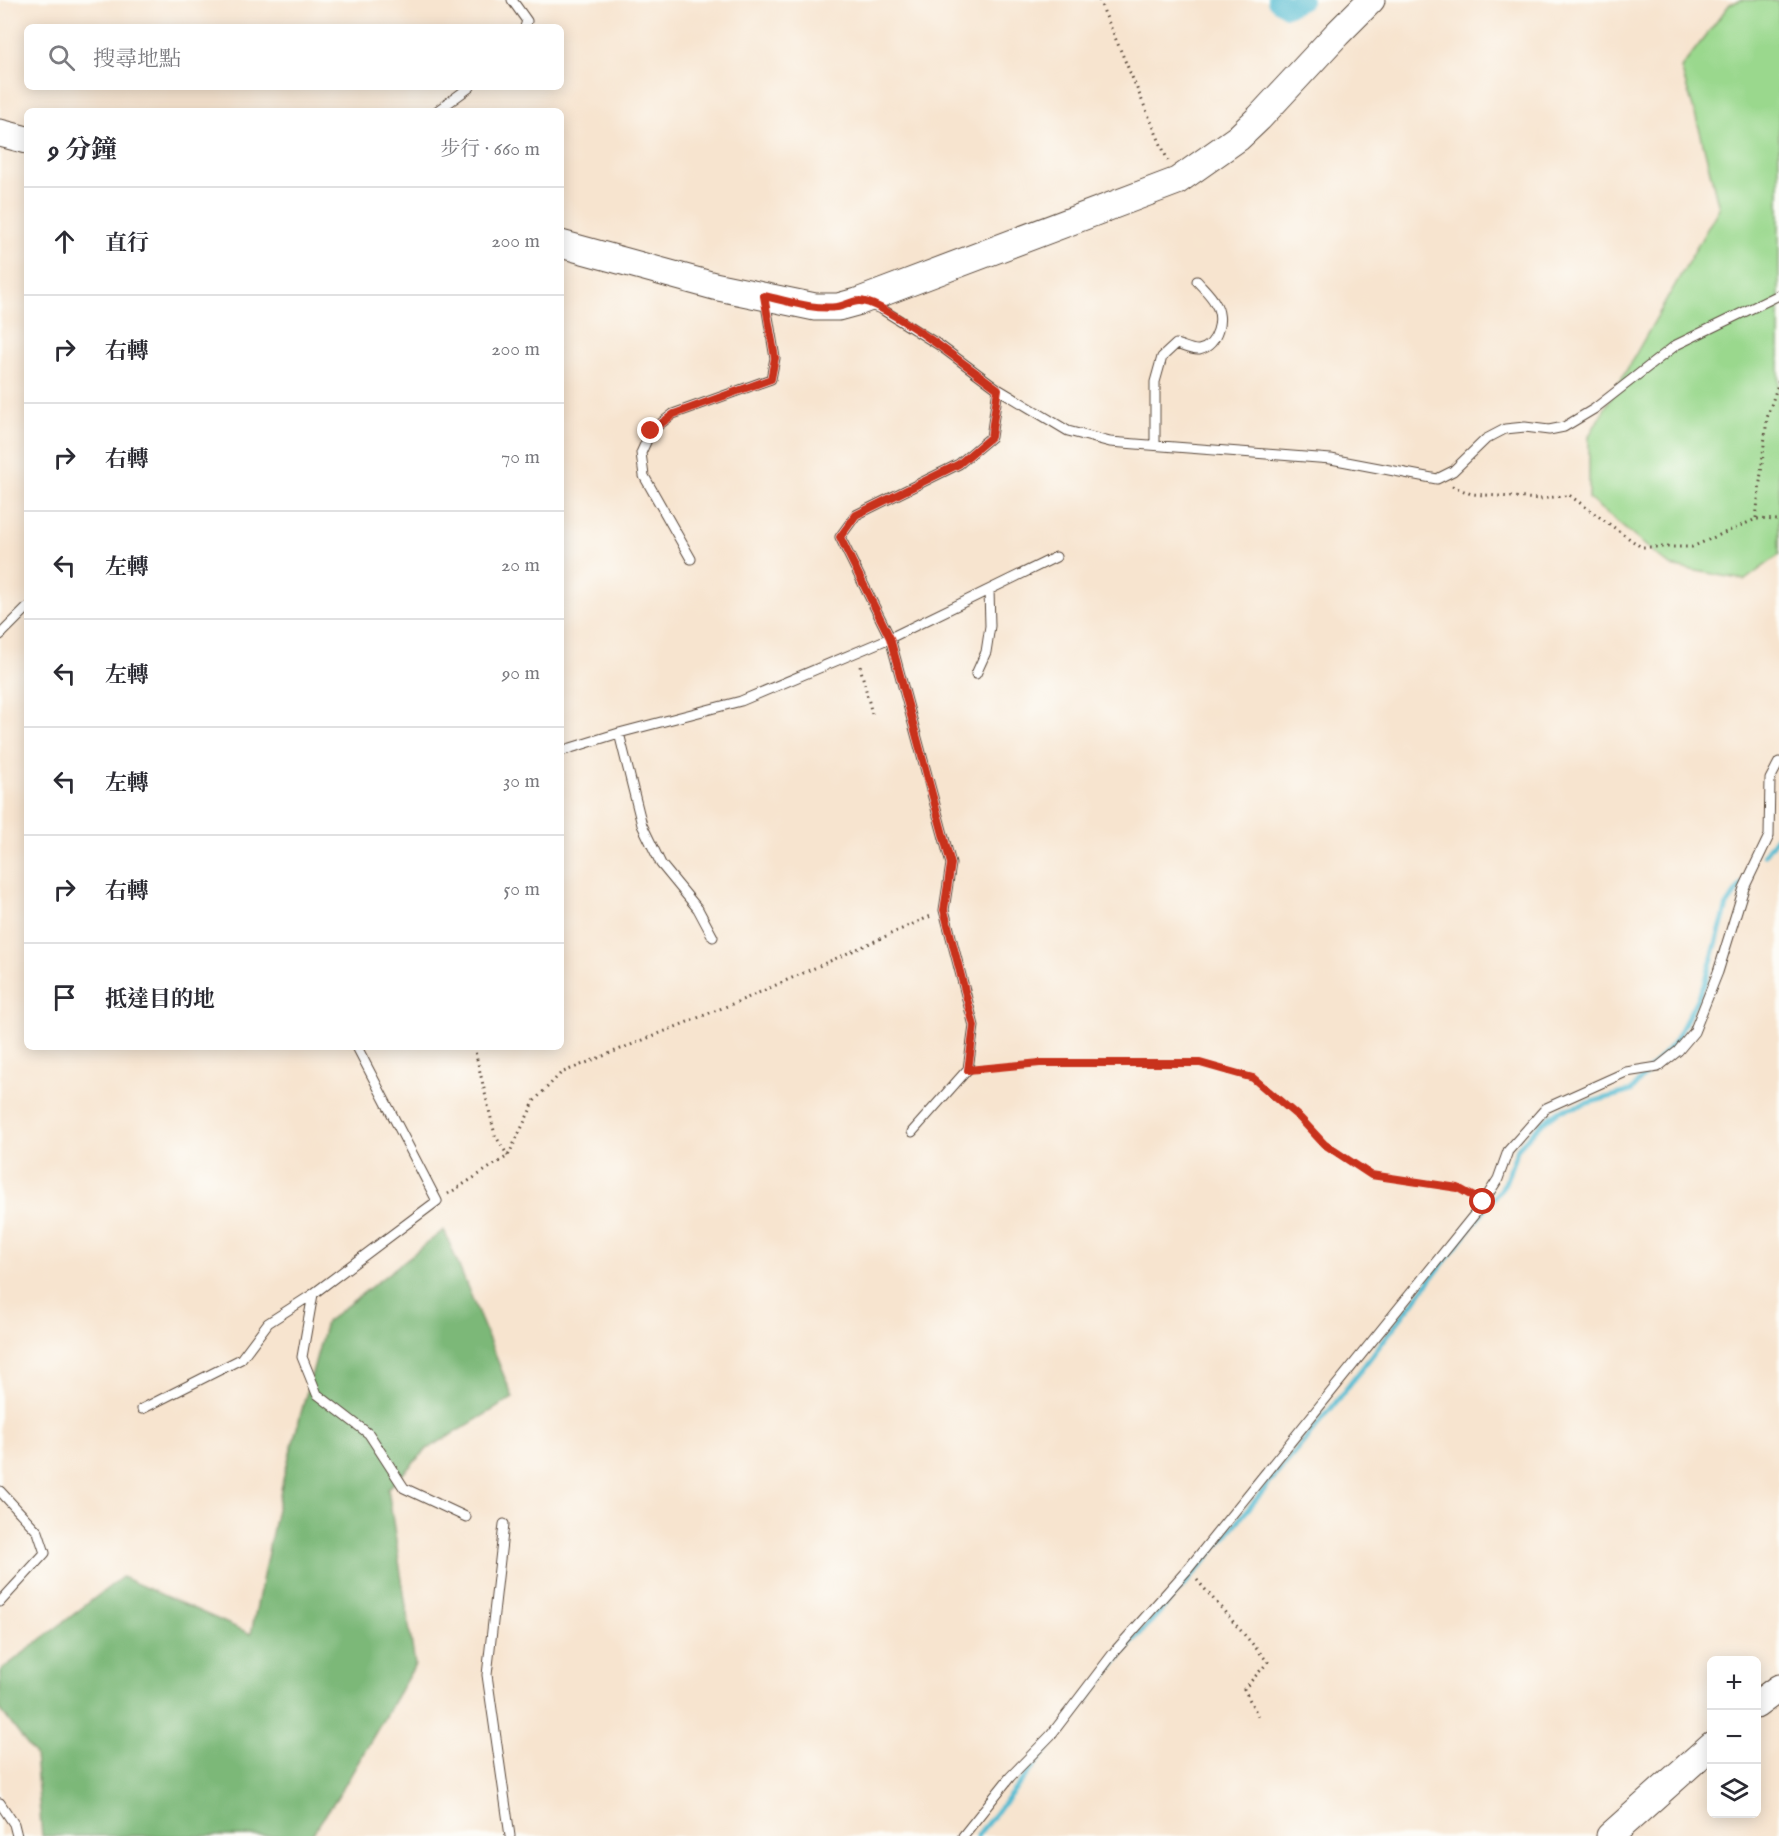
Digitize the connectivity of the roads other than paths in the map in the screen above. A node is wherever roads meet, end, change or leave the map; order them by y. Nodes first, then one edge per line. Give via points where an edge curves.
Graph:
1 (512, 0) edge
2 (1371, 0) edge
3 (526, 24) edge
4 (466, 90) edge
5 (441, 108) edge
6 (0, 133) edge
7 (24, 139) edge
8 (564, 245) edge
9 (1197, 281) dead end
10 (1779, 295) edge
11 (764, 296) junction
12 (860, 301) junction
13 (998, 389) junction
14 (1155, 445) junction
15 (1056, 557) dead end
16 (691, 559) dead end
17 (988, 590) junction
18 (24, 611) edge
19 (0, 635) edge
20 (890, 638) junction
21 (976, 674) dead end
22 (619, 733) junction
23 (564, 750) edge
24 (1779, 762) edge
25 (712, 937) dead end
26 (359, 1050) edge
27 (912, 1132) dead end
28 (314, 1294) junction
29 (142, 1409) dead end
30 (0, 1491) edge
31 (466, 1516) dead end
32 (504, 1524) dead end
33 (0, 1602) edge
34 (1779, 1688) edge
35 (1761, 1701) edge
36 (1707, 1749) edge
37 (0, 1803) edge
38 (17, 1836) edge
39 (510, 1836) edge
40 (963, 1836) edge
41 (1610, 1836) edge

1 - 3 lane
2 - 12 street via 1238,138 1177,181
4 - 5 lane
6 - 7 street
8 - 11 street
9 - 14 lane via 1216,304 1221,320 1208,346 1197,351 1176,344 1162,357 1155,382
10 - 14 lane via 1676,345 1594,409 1564,427 1505,429 1486,439 1453,471 1437,479 1331,459
11 - 12 street via 815,307 838,307
11 - 16 lane via 775,358 771,379 674,414 651,431 641,453 644,476
12 - 13 lane via 884,310 939,345
13 - 14 lane via 1068,432 1110,442
13 - 20 lane via 991,437 959,464 856,515 840,537
15 - 17 lane
17 - 20 lane
17 - 21 lane via 990,626 986,652
18 - 19 lane
20 - 22 lane via 741,701
20 - 27 lane via 951,864 944,910 974,1026 968,1070
22 - 23 lane
22 - 25 lane via 642,825 661,864 698,909
24 - 40 lane via 1770,779 1769,836 1744,888 1694,1032 1658,1067 1626,1072 1546,1108 1509,1151 1483,1202 1188,1569
26 - 28 lane via 437,1201
28 - 29 lane via 268,1323 242,1359
28 - 31 lane via 302,1358 317,1394 369,1434 404,1488
30 - 33 lane via 38,1532 45,1553
32 - 39 lane via 487,1675
34 - 35 street
36 - 41 street
37 - 38 lane

